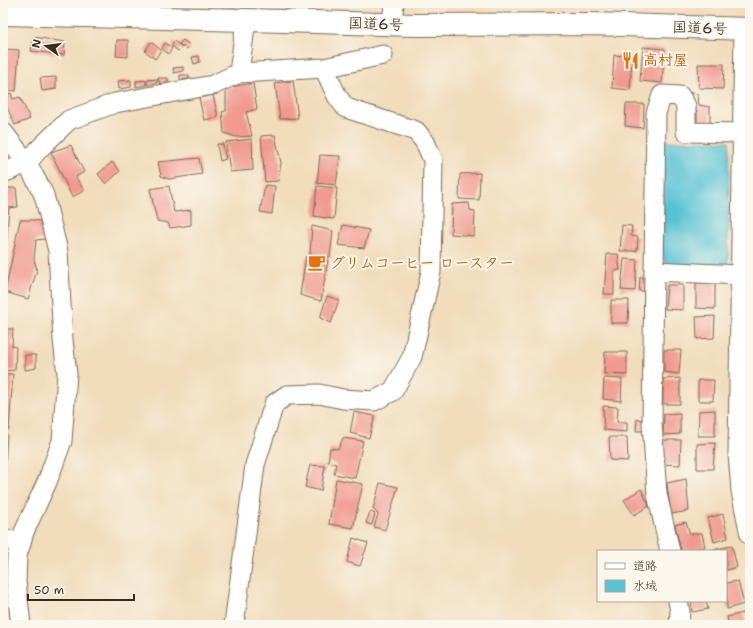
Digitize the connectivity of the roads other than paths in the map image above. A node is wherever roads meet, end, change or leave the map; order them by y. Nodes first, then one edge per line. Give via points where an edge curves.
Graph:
1 (394, 3) edge
2 (3, 14) edge
3 (246, 20) junction
4 (392, 24) junction
5 (747, 29) edge
6 (383, 55) dead end
7 (324, 68) junction
8 (239, 73) junction
9 (3, 132) edge
10 (745, 136) edge
11 (27, 163) junction
12 (3, 173) edge
13 (654, 271) junction
14 (740, 275) junction
15 (745, 352) edge
16 (744, 453) edge
17 (750, 535) edge
18 (3, 538) edge
19 (21, 544) junction
20 (670, 550) edge
21 (678, 602) edge
22 (18, 623) edge
23 (234, 625) edge
24 (679, 625) edge

1 - 4 street
2 - 3 highway, 国道6号
3 - 4 highway, 国道6号
3 - 8 street
4 - 5 highway, 国道6号 via 591,24
5 - 10 street
6 - 7 street
7 - 8 street
7 - 23 street via 337,96 346,108 416,131 425,142 433,160 431,272 412,357 393,392 374,401 319,394 287,395 274,404 255,465
8 - 11 street via 213,84 115,103 69,120
9 - 11 street
10 - 13 street via 686,132 686,106 680,96 662,95 656,113
10 - 14 street
11 - 12 street
11 - 19 street via 44,195 58,251 67,374 62,441 48,482 24,532
13 - 14 street
13 - 20 street via 652,423 657,494
14 - 15 street
15 - 16 street
16 - 17 street via 741,491
18 - 19 street
19 - 22 street via 17,556 16,582
21 - 24 street

